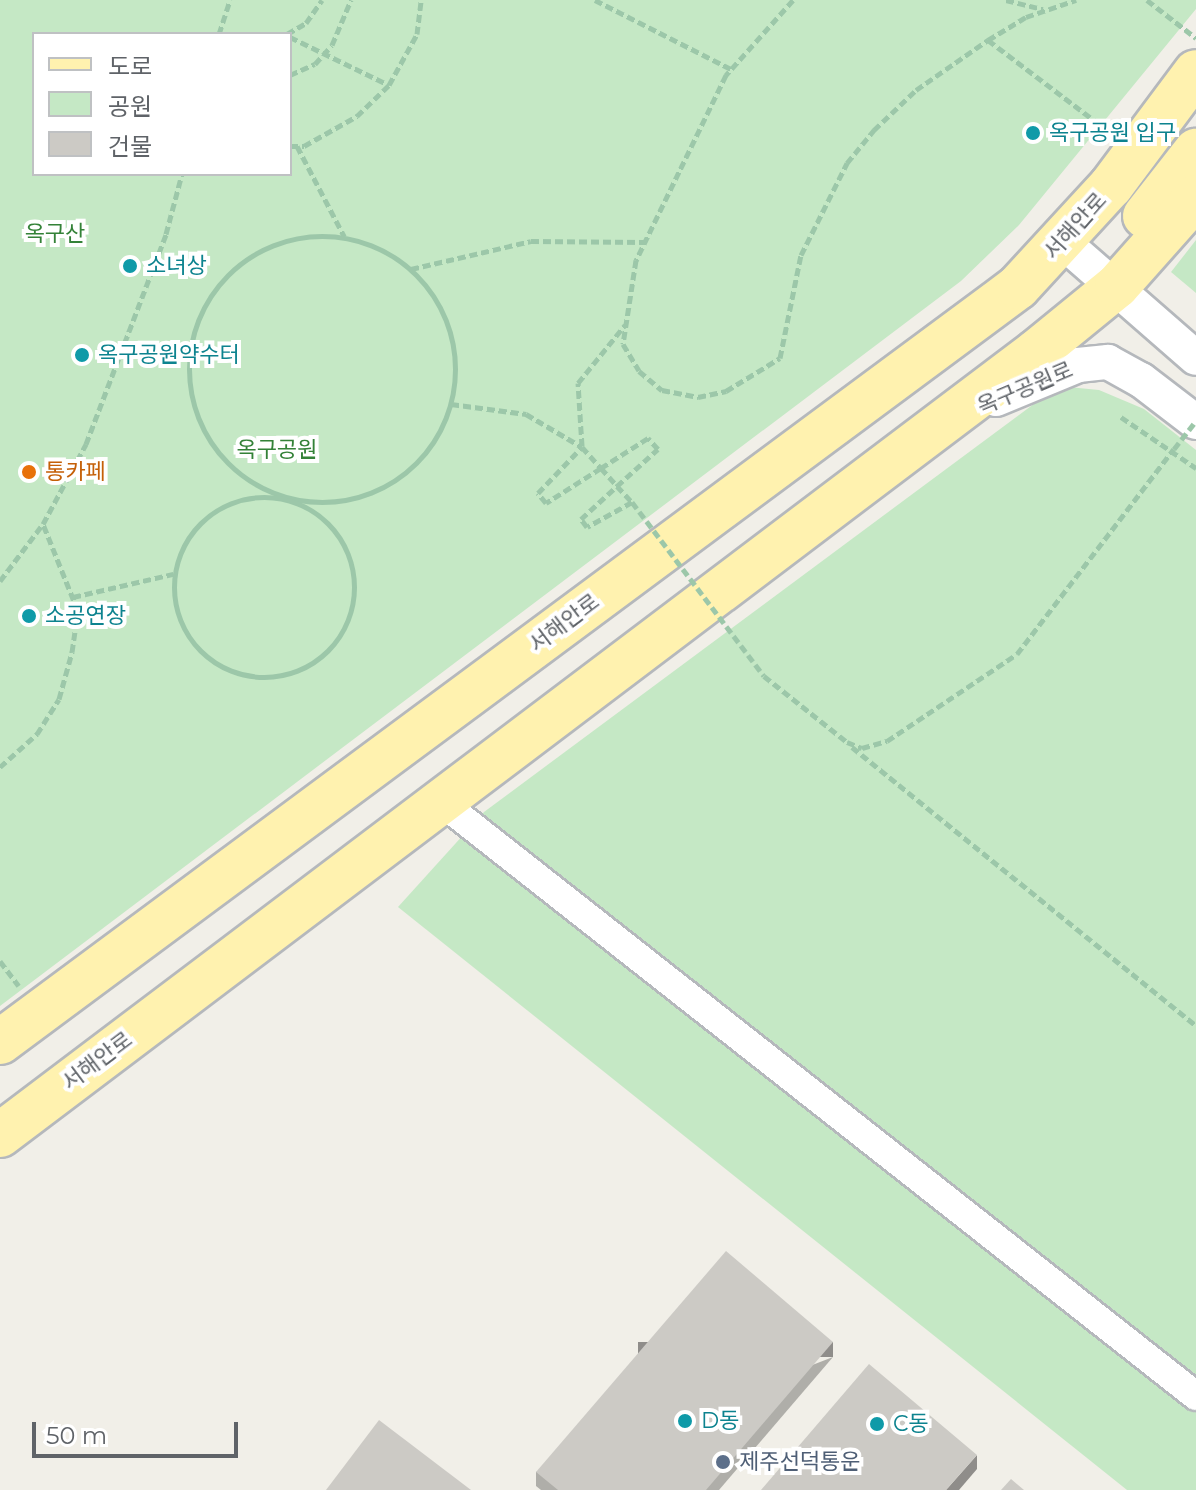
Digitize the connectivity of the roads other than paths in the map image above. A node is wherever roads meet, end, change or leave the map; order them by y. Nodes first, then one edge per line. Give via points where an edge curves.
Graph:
1 (1196, 72) edge
2 (1196, 98) edge
3 (1196, 151) edge
4 (1111, 186) junction
5 (1196, 197) edge
6 (1063, 242) junction
7 (1107, 278) junction
8 (1196, 358) edge
9 (1196, 422) edge
10 (934, 429) junction
11 (440, 801) junction
12 (0, 1042) edge
13 (0, 1135) edge
14 (1196, 1396) edge

1 - 4 main road, 서해안로
2 - 4 main road, 서해안로
3 - 7 main road, 서해안로
4 - 6 main road, 서해안로
5 - 7 main road, 서해안로
6 - 7 street
6 - 12 main road, 서해안로 via 1018,287
7 - 8 street
7 - 10 main road, 서해안로 via 1036,352
9 - 10 street, 옥구공원로 via 1108,362 1042,376
10 - 11 main road, 서해안로
11 - 13 main road, 서해안로
11 - 14 street

